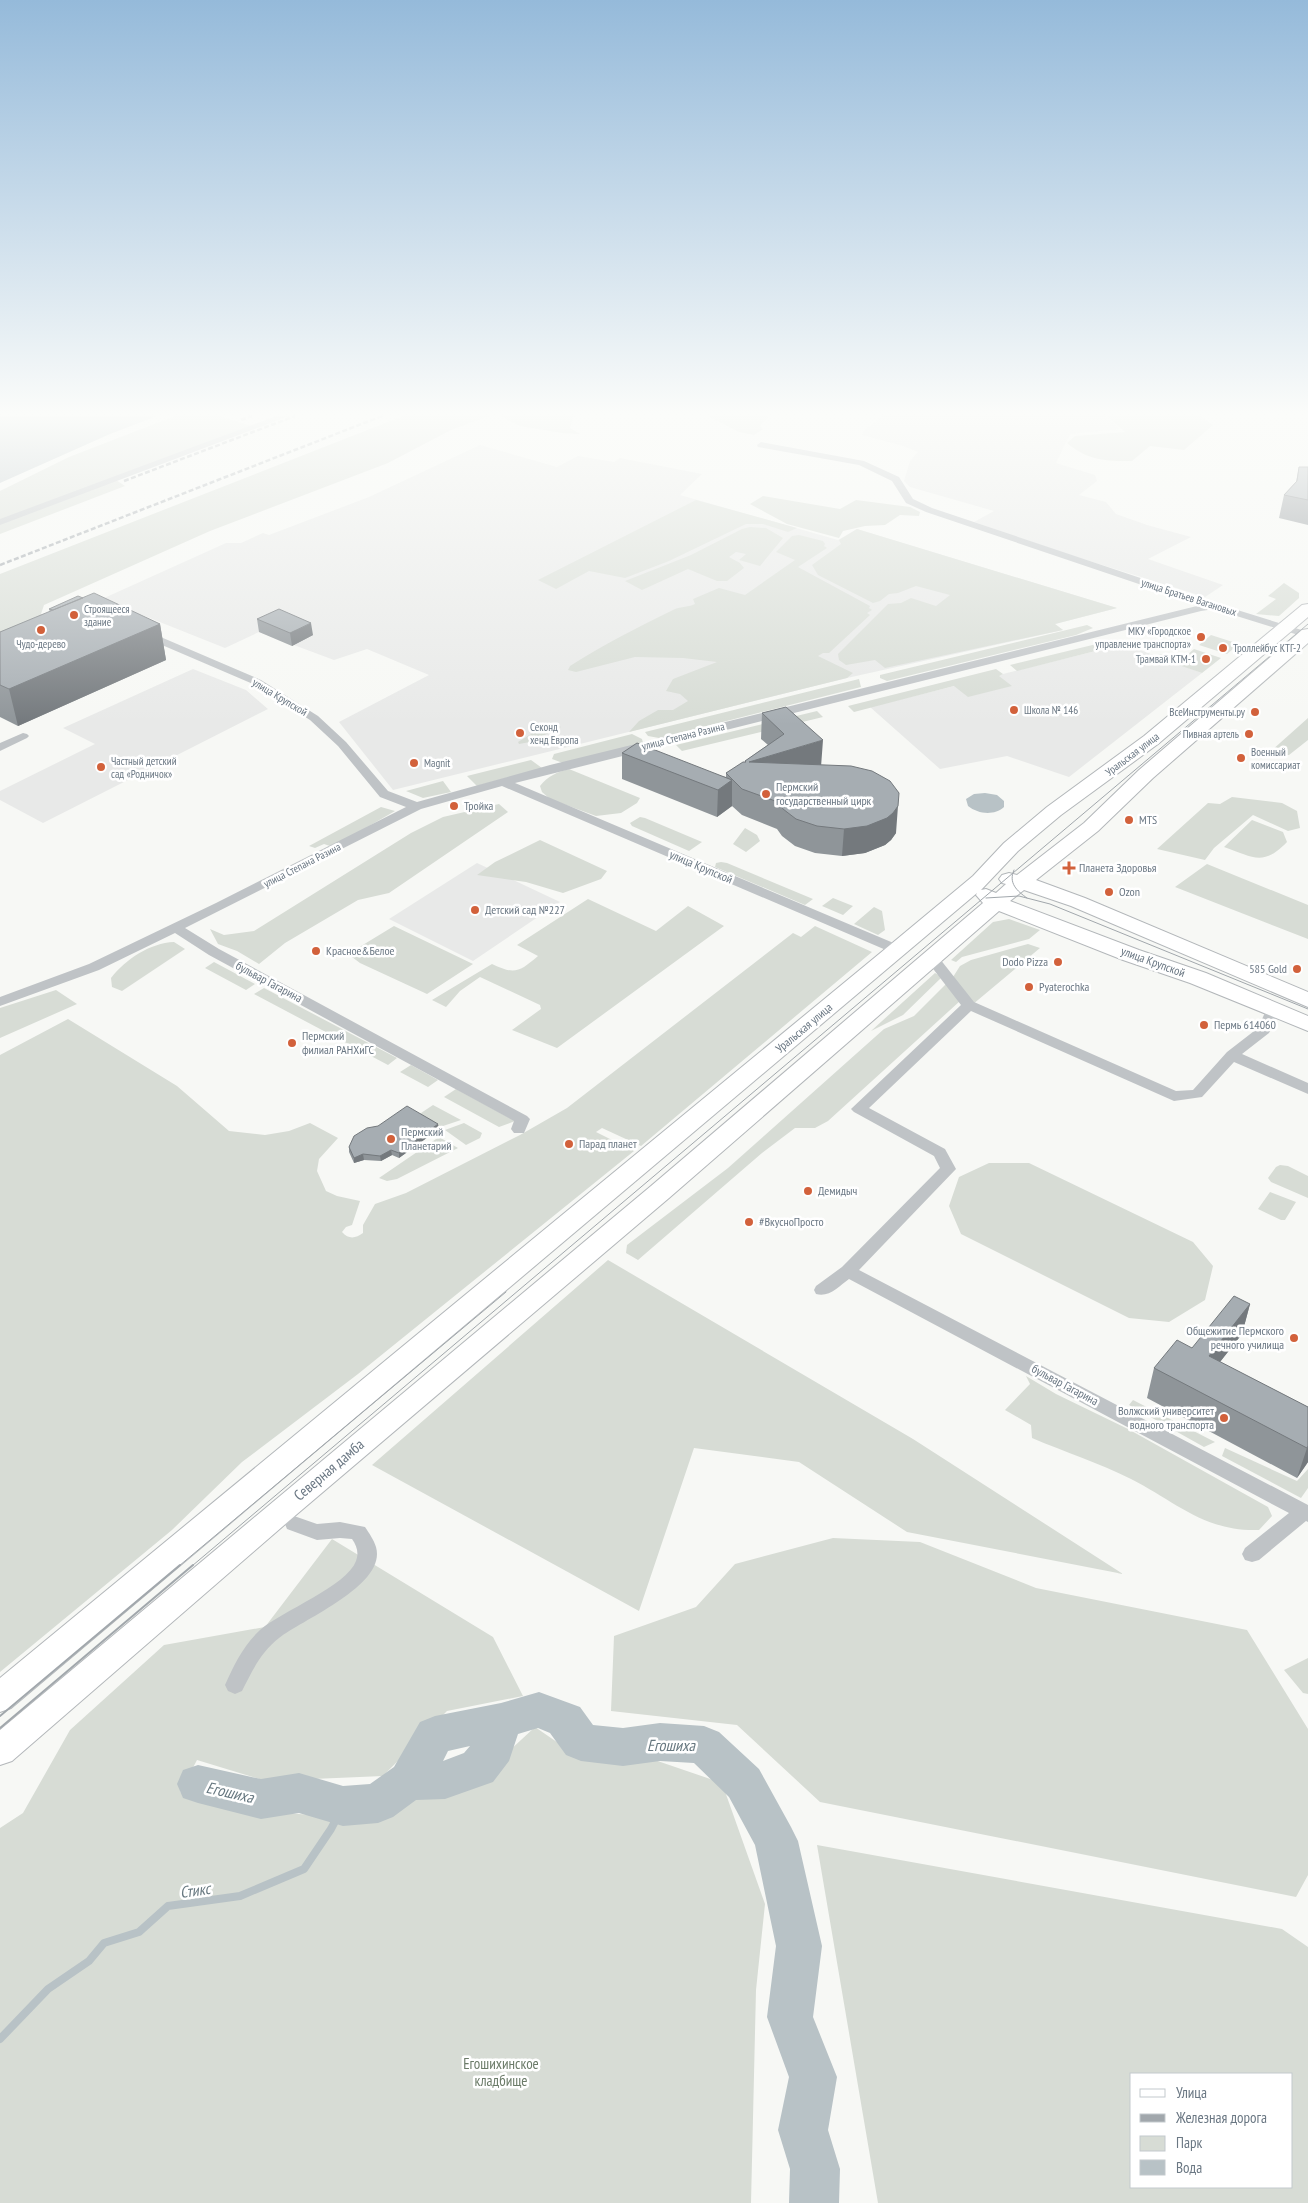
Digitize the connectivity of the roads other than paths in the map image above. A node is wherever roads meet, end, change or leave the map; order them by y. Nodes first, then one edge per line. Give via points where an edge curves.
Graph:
1 (954, 519) edge
2 (1214, 606) junction
3 (1300, 618) edge
4 (132, 628) edge
5 (1308, 634) edge
6 (23, 736) dead end
7 (0, 747) edge
8 (505, 784) junction
9 (417, 806) junction
10 (980, 880) junction
11 (1021, 882) junction
12 (996, 902) junction
13 (175, 928) junction
14 (898, 950) junction
15 (931, 957) junction
16 (1308, 1000) edge
17 (0, 1002) edge
18 (969, 1005) junction
19 (1273, 1010) junction
20 (1308, 1024) edge
21 (1232, 1055) junction
22 (1308, 1089) edge
23 (519, 1129) dead end
24 (660, 1192) joint
25 (848, 1271) junction
26 (822, 1290) dead end
27 (1306, 1513) edge
28 (294, 1524) dead end
29 (1252, 1554) dead end
30 (235, 1685) dead end
31 (0, 1698) edge
32 (0, 1750) edge

1 - 2 street, улица Братьев Вагановых
2 - 3 street, улица Братьев Вагановых
2 - 8 street, улица Степана Разина via 554,768
3 - 5 street, Уральская улица
3 - 10 main road, Уральская улица via 1151,740 1054,811 1011,847
4 - 9 street, улица Крупской via 257,682 314,718 342,744 384,794
5 - 11 main road, Уральская улица via 1050,862
6 - 7 street
8 - 9 street, улица Степана Разина
8 - 14 street, улица Крупской
9 - 13 street, улица Степана Разина
10 - 11 main road via 1003,878
10 - 12 main road via 980,889
10 - 14 main road, Уральская улица
11 - 12 main road, Уральская улица
11 - 16 main road, улица Крупской via 1105,913
12 - 15 main road, Уральская улица
12 - 19 main road, улица Крупской via 1198,978
13 - 17 street via 94,967
13 - 23 street, бульвар Гагарина via 522,1119
14 - 31 main road, Уральская улица
15 - 18 street
15 - 24 main road, Уральская улица
18 - 21 street via 1174,1096 1197,1094
18 - 25 street via 859,1109 940,1153 948,1169
19 - 20 main road, улица Крупской
19 - 21 street via 1264,1030
21 - 22 street
24 - 32 main road, Северная дамба
25 - 26 street
25 - 27 street, бульвар Гагарина
27 - 29 street
28 - 30 street via 317,1532 358,1532 367,1549 363,1570 339,1591 272,1631 248,1655

